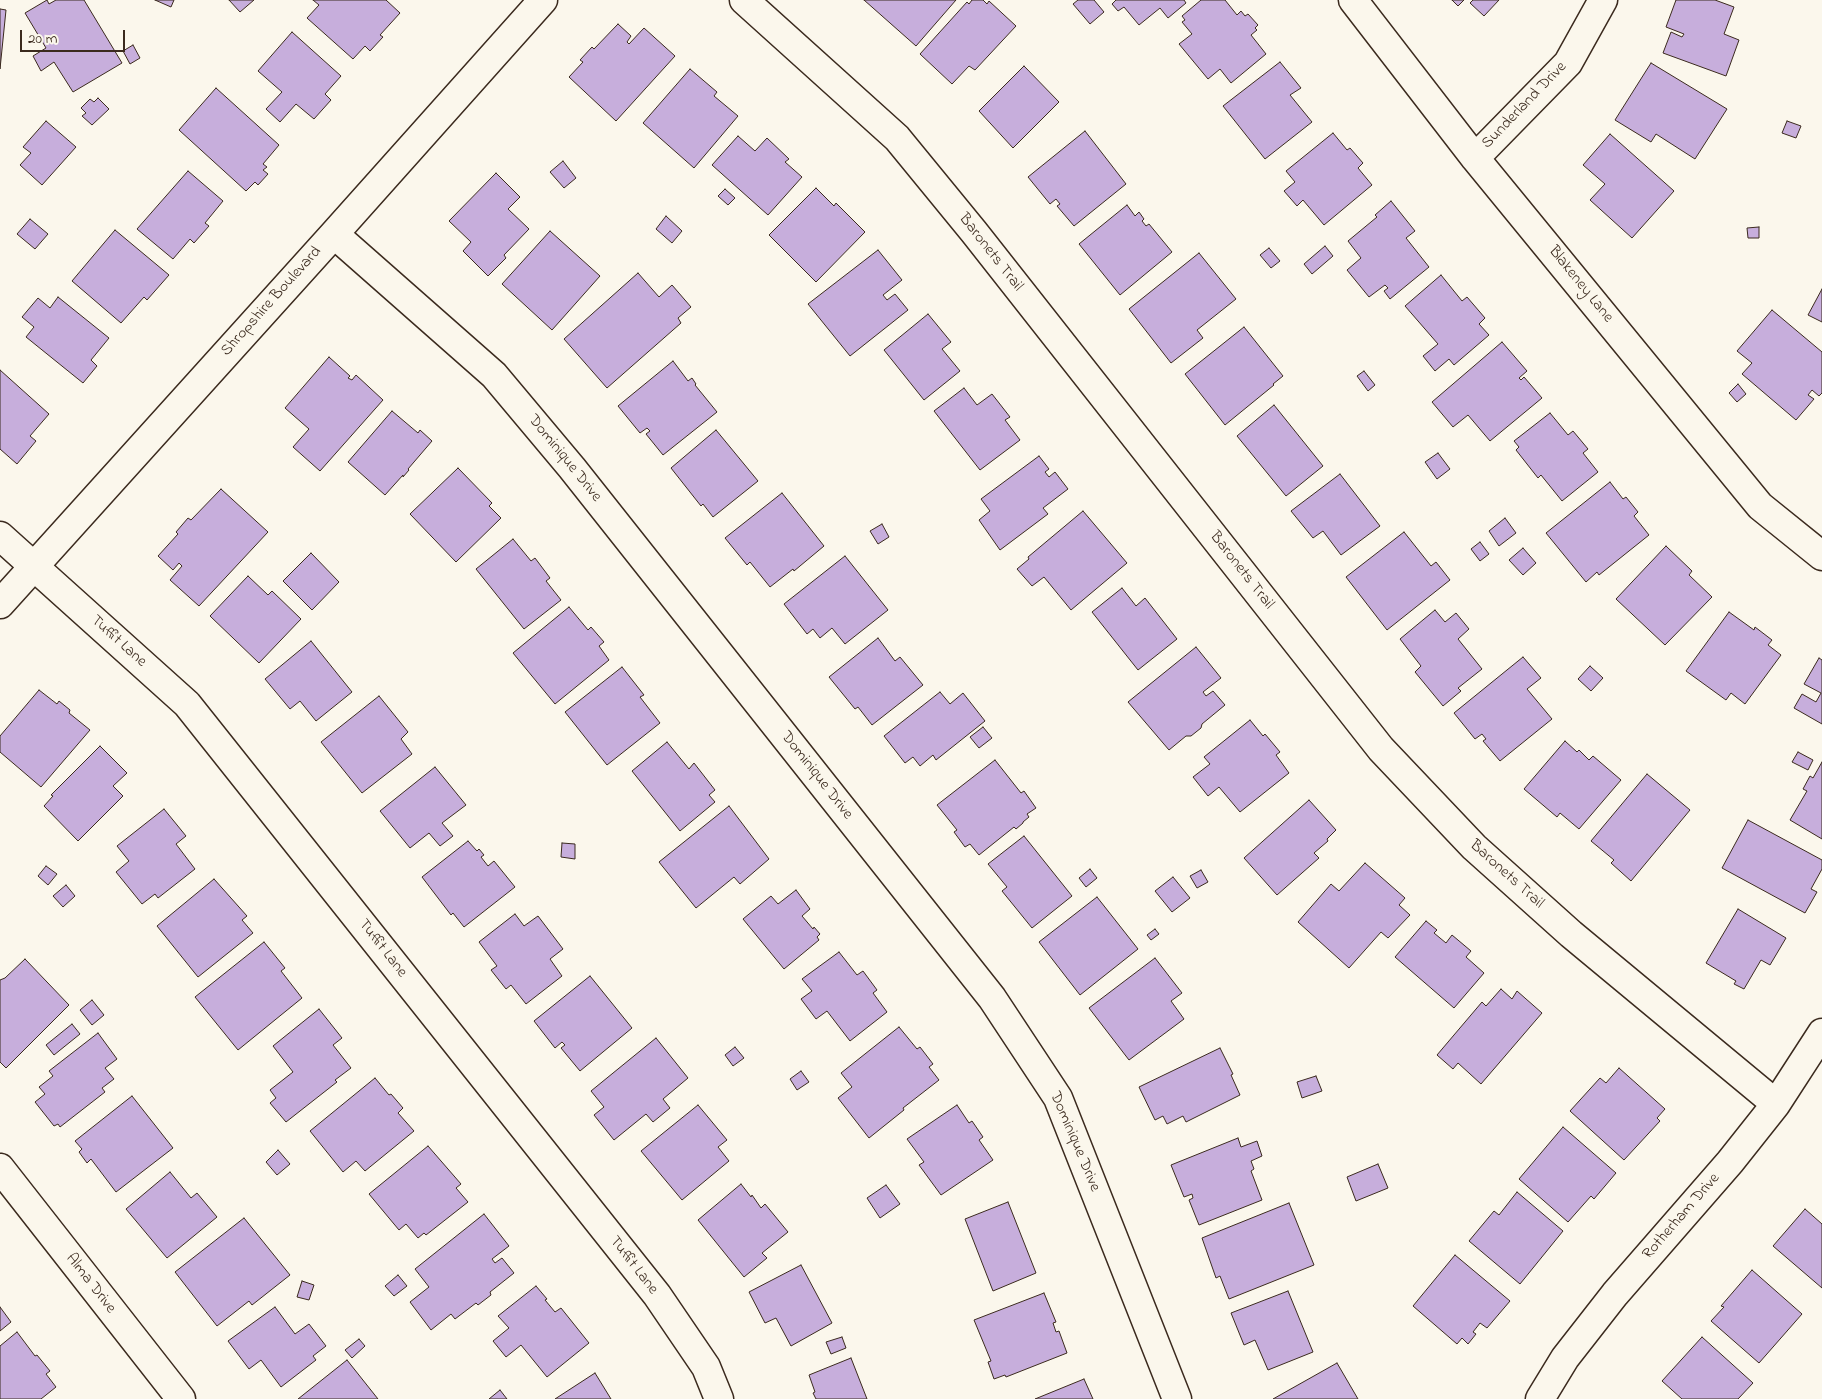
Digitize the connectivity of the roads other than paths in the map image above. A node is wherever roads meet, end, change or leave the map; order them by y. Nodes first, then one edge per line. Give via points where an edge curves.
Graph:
1 (543, 0) edge
2 (744, 0) edge
3 (1353, 0) edge
4 (1603, 0) edge
5 (1475, 158) junction
6 (334, 234) junction
7 (0, 536) edge
8 (1822, 556) edge
9 (33, 565) junction
10 (0, 604) edge
11 (1822, 1033) edge
12 (1776, 1104) junction
13 (0, 1168) edge
14 (181, 1399) edge
15 (719, 1399) edge
16 (1177, 1399) edge
17 (1540, 1399) edge

1 - 6 street, Shropshire Boulevard
2 - 12 street, Baronets Trail via 897,138 1381,749 1474,847 1571,934
3 - 5 street, Blakeney Lane
4 - 5 street, Sunderland Drive via 1568,63
5 - 8 street, Blakeney Lane via 1760,506
6 - 9 street, Shropshire Boulevard
6 - 16 street, Dominique Drive via 494,375 572,468 992,998 1058,1098
7 - 9 street, Tuffit Lane
9 - 10 street, Shropshire Boulevard
9 - 15 street, Tuffit Lane via 187,704 657,1295 706,1367
11 - 12 street, Rotherham Drive
12 - 17 street, Rotherham Drive via 1615,1294 1565,1358
13 - 14 street, Alma Drive

